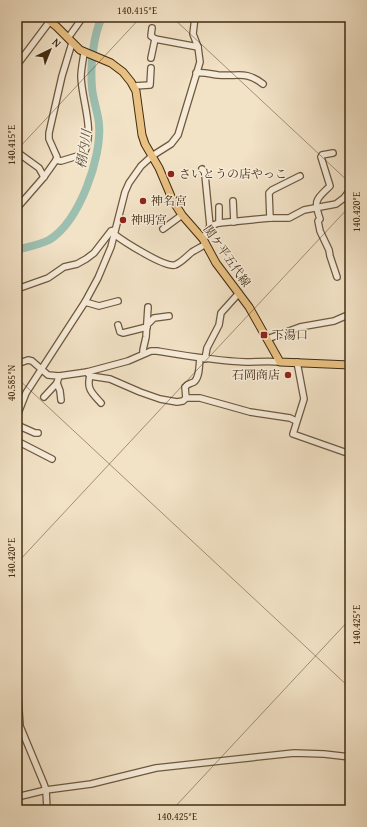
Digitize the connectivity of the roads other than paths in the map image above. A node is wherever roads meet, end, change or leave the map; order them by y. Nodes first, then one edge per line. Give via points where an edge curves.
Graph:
1 (83, 17) edge
2 (195, 17) edge
3 (49, 18) edge
4 (152, 28) dead end
5 (155, 39) junction
6 (70, 40) junction
7 (198, 46) junction
8 (85, 53) junction
9 (151, 58) dead end
10 (17, 65) edge
11 (151, 68) dead end
12 (196, 73) junction
13 (263, 84) dead end
14 (134, 86) junction
15 (17, 152) edge
16 (333, 153) dead end
17 (152, 156) junction
18 (56, 160) junction
19 (202, 169) dead end
20 (300, 176) dead end
21 (44, 177) junction
22 (350, 190) edge
23 (233, 201) dead end
24 (219, 207) dead end
25 (17, 208) edge
26 (316, 208) junction
27 (182, 215) junction
28 (270, 218) junction
29 (234, 222) junction
30 (219, 223) junction
31 (210, 226) junction
32 (163, 229) dead end
33 (115, 232) junction
34 (204, 242) junction
35 (337, 277) dead end
36 (17, 289) edge
37 (239, 293) junction
38 (118, 301) dead end
39 (85, 302) junction
40 (148, 307) dead end
41 (350, 314) edge
42 (168, 316) dead end
43 (118, 324) dead end
44 (147, 326) junction
45 (267, 339) junction
46 (143, 354) junction
47 (202, 359) junction
48 (280, 362) junction
49 (297, 362) junction
50 (17, 364) edge
51 (350, 365) edge
52 (42, 370) junction
53 (88, 374) junction
54 (59, 376) junction
55 (57, 383) junction
56 (44, 397) dead end
57 (186, 398) junction
58 (61, 400) dead end
59 (101, 403) dead end
60 (17, 416) edge
61 (296, 421) junction
62 (17, 425) edge
63 (38, 433) dead end
64 (17, 441) edge
65 (350, 454) edge
66 (52, 459) dead end
67 (17, 681) edge
68 (350, 757) edge
69 (46, 790) junction
70 (17, 797) edge
71 (47, 810) edge

1 - 6 street
2 - 7 street via 193,34
3 - 6 main road, 関ケ平五代線
3 - 10 street
4 - 5 street via 151,36
5 - 7 street
5 - 9 street
6 - 8 main road, 関ケ平五代線
6 - 18 street via 49,134
7 - 12 street via 200,62
8 - 14 main road, 関ケ平五代線 via 117,66
8 - 18 street via 81,78 87,109 87,148 84,154 61,161
11 - 14 street via 150,85
12 - 13 street via 241,74
12 - 17 street via 178,135 171,144
14 - 17 main road, 関ケ平五代線 via 142,135
15 - 21 street via 39,168
16 - 26 street via 321,156 330,186 320,194
17 - 27 main road, 関ケ平五代線
17 - 33 street via 129,183
18 - 21 street
19 - 31 street via 205,175
20 - 28 street via 269,193
21 - 25 street
22 - 26 street via 336,204
23 - 29 street
24 - 30 street
26 - 28 street via 304,210 289,218
26 - 35 street via 320,219 320,232 330,250
27 - 32 street
27 - 34 main road, 関ケ平五代線
28 - 29 street
29 - 30 street
30 - 31 street
31 - 34 street
33 - 34 street via 130,246 172,266
33 - 36 street via 111,231 86,259 64,267 48,278
33 - 39 street via 98,278
34 - 37 main road, 関ケ平五代線
37 - 45 main road, 関ケ平五代線
37 - 47 street via 221,314 220,325
38 - 39 street via 99,306
39 - 52 street
40 - 44 street
41 - 45 street via 334,321 300,327
42 - 44 street via 154,318
43 - 44 street via 120,332 123,333
44 - 46 street
45 - 48 main road, 関ケ平五代線
46 - 47 street via 157,351
46 - 53 street
47 - 48 street
47 - 57 street via 194,382 185,387
48 - 49 main road
49 - 51 main road
49 - 61 street via 304,399
50 - 52 street via 28,360
52 - 54 street via 48,375
52 - 60 street via 26,393
53 - 54 street
53 - 57 street via 110,379 160,399 177,402
53 - 59 street via 90,390
54 - 55 street
55 - 56 street
55 - 58 street
57 - 61 street via 200,398
61 - 65 street via 293,434
62 - 63 street
64 - 66 street
67 - 69 street via 20,726
68 - 69 street via 294,753 156,768 91,784
69 - 70 street
69 - 71 street

